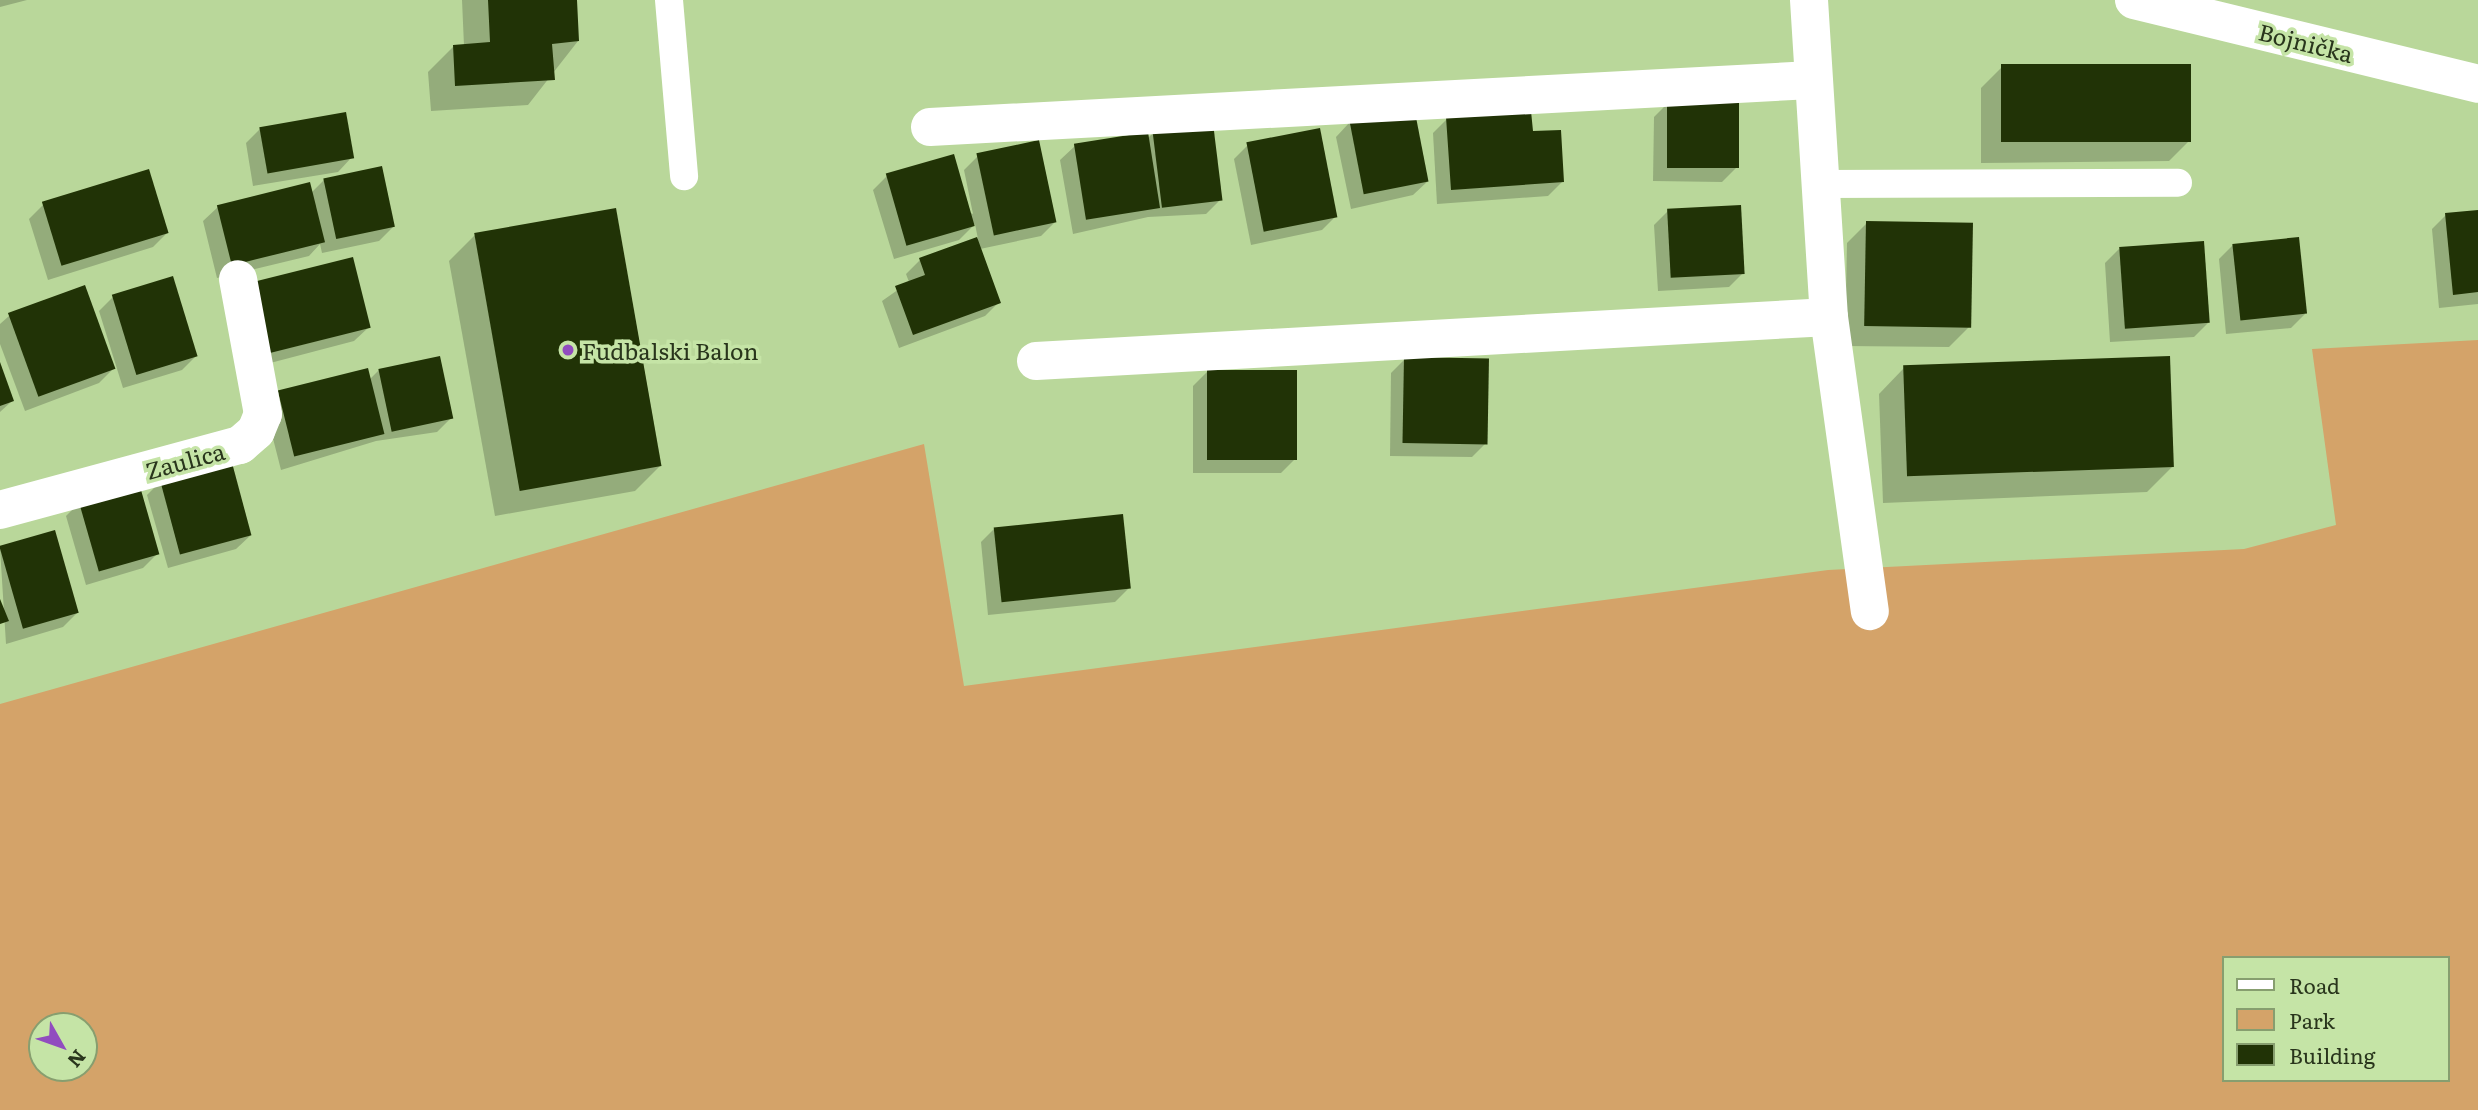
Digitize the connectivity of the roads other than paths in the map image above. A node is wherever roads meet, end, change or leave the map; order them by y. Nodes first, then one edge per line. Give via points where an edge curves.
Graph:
1 (670, 0) edge
2 (1809, 0) edge
3 (2134, 0) edge
4 (1812, 80) junction
5 (2478, 84) edge
6 (930, 127) dead end
7 (684, 176) dead end
8 (2178, 183) dead end
9 (1821, 184) junction
10 (238, 279) dead end
11 (1829, 317) junction
12 (1036, 361) dead end
13 (0, 510) edge
14 (1870, 611) dead end

1 - 7 lane
2 - 4 street
3 - 5 street, Bojnička
4 - 6 street
4 - 9 street
8 - 9 lane
9 - 11 street
10 - 13 street, Zaulica via 264,414 256,431 240,445
11 - 12 street
11 - 14 street

